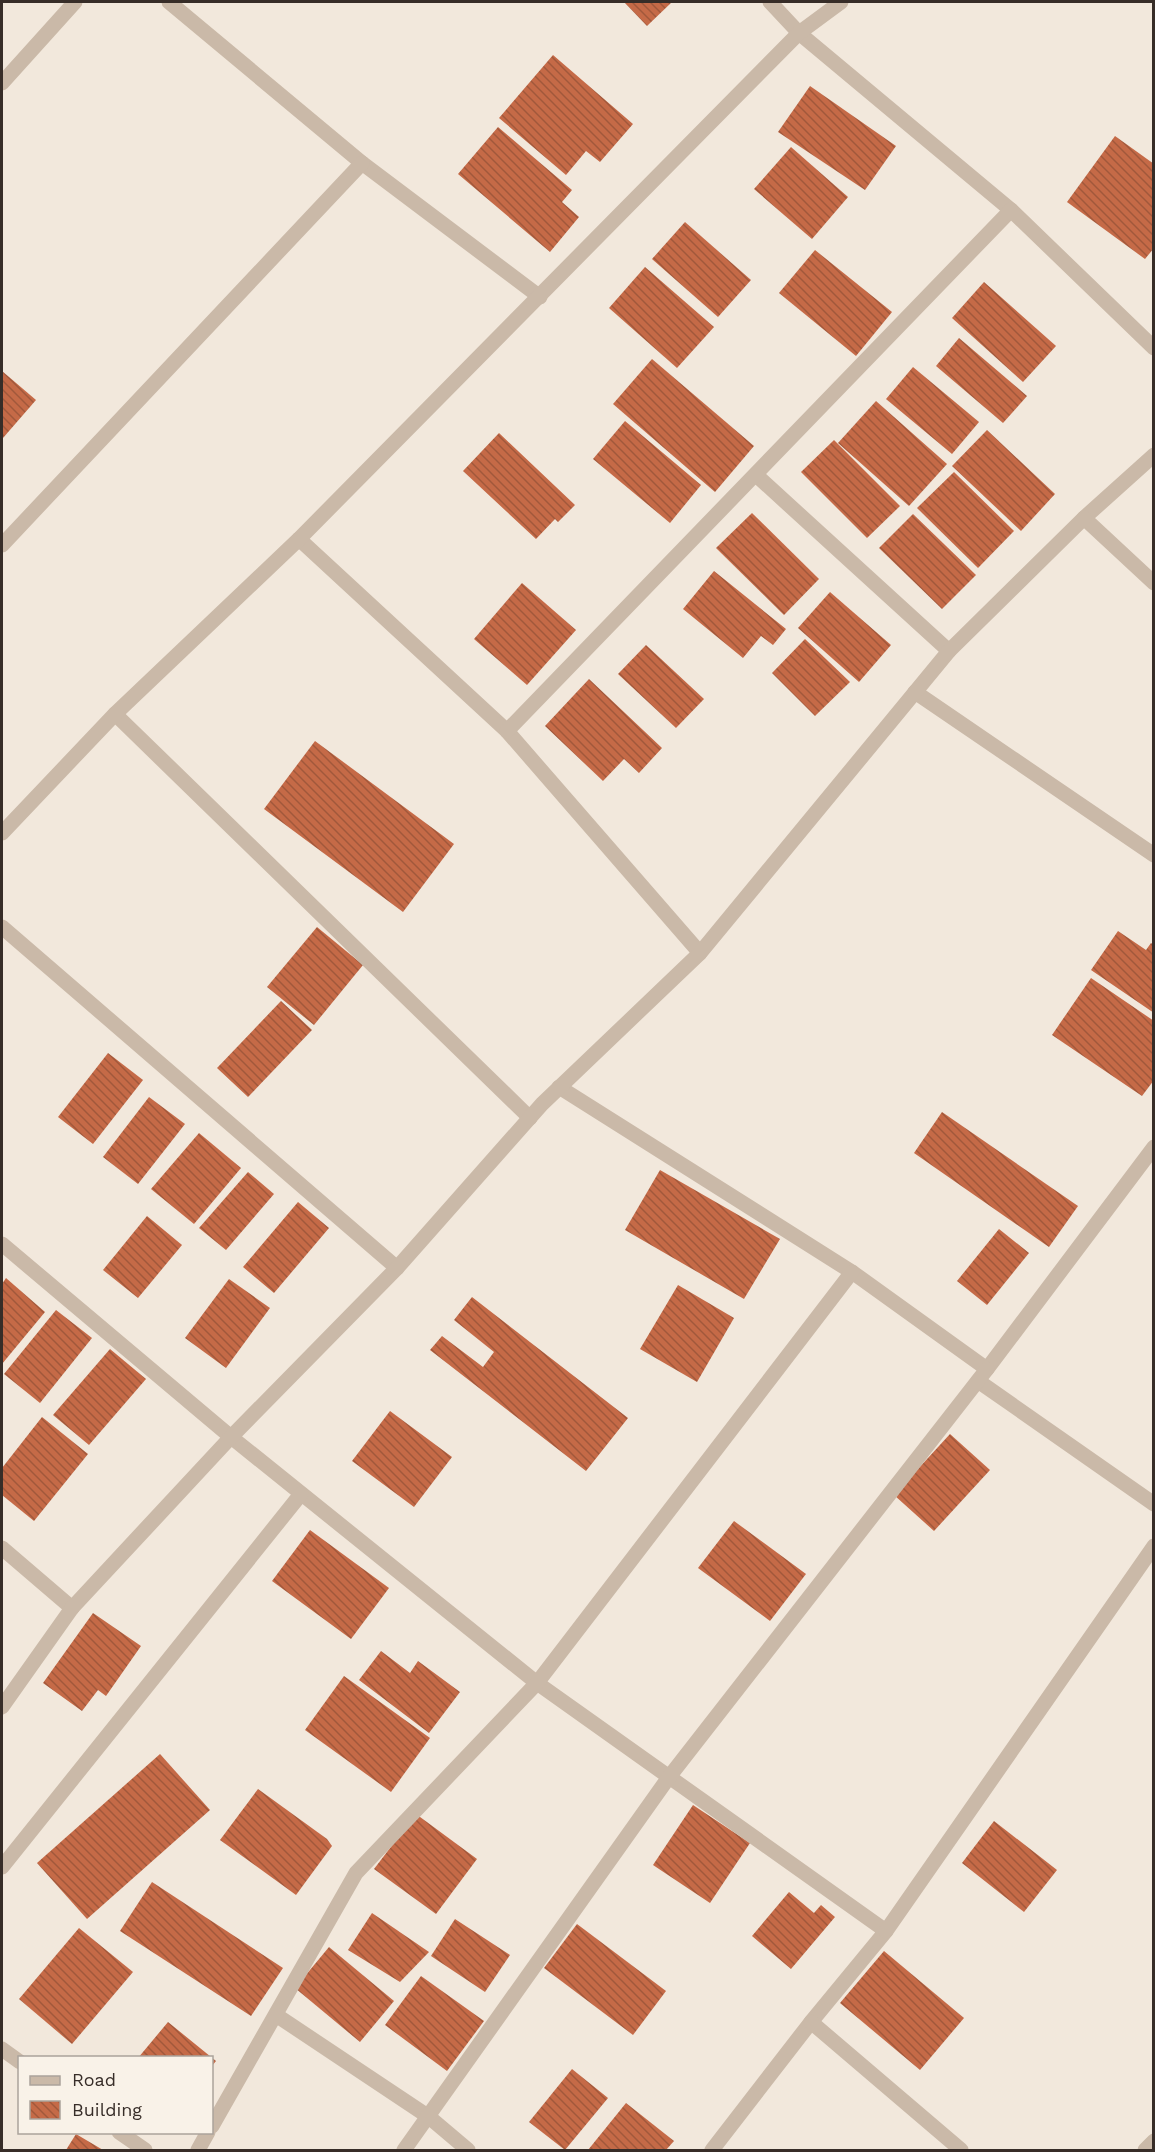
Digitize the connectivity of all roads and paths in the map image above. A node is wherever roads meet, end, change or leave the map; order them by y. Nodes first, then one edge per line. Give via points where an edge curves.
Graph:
1 (75, 2) edge
2 (169, 2) edge
3 (770, 2) edge
4 (841, 2) edge
5 (799, 33) junction
6 (2, 83) edge
7 (362, 163) junction
8 (1011, 210) junction
9 (540, 297) junction
10 (1154, 348) edge
11 (1154, 455) edge
12 (756, 475) junction
13 (1084, 518) junction
14 (299, 539) junction
15 (2, 545) edge
16 (1154, 583) edge
17 (949, 651) junction
18 (915, 692) junction
19 (115, 714) junction
20 (507, 731) junction
21 (2, 833) edge
22 (1154, 855) edge
23 (2, 927) edge
24 (700, 953) junction
25 (559, 1087) junction
26 (530, 1118) junction
27 (1154, 1147) edge
28 (2, 1244) edge
29 (397, 1268) junction
30 (852, 1272) junction
31 (982, 1375) junction
32 (231, 1437) junction
33 (301, 1494) junction
34 (1154, 1504) edge
35 (1154, 1546) edge
36 (2, 1548) edge
37 (72, 1608) junction
38 (537, 1683) junction
39 (2, 1707) edge
40 (669, 1777) junction
41 (2, 1867) edge
42 (886, 1931) junction
43 (276, 2015) junction
44 (811, 2022) junction
45 (2, 2049) edge
46 (18, 2061) edge
47 (429, 2116) junction
48 (213, 2124) edge
49 (120, 2134) edge
50 (207, 2134) edge
51 (1154, 2141) edge
52 (145, 2151) edge
53 (198, 2151) edge
54 (404, 2151) edge
55 (468, 2151) edge
56 (712, 2151) edge
57 (961, 2151) edge
58 (1144, 2151) edge

1 - 6 street
2 - 7 street
3 - 5 street
4 - 5 street
5 - 8 street
5 - 9 street
7 - 9 street
7 - 15 street
8 - 10 street
8 - 12 street
9 - 14 street
11 - 13 street
12 - 17 street
12 - 20 street
13 - 16 street
13 - 17 street
14 - 19 street
14 - 20 street
17 - 18 street
18 - 22 street
18 - 24 street
19 - 21 street
19 - 26 street
20 - 24 street
23 - 29 street
24 - 25 street
25 - 26 street
25 - 30 street
26 - 29 street
27 - 31 street
28 - 32 street
29 - 32 street
30 - 31 street
30 - 38 street
31 - 34 street
31 - 40 street
32 - 33 street
32 - 37 street
33 - 38 street
33 - 41 street
35 - 42 street
36 - 37 street
37 - 39 street
38 - 40 street
38 - 43 street via 356,1873
40 - 42 street
40 - 47 street
42 - 44 street
43 - 47 street
43 - 48 street
44 - 56 street
44 - 57 street
45 - 46 street
47 - 54 street
47 - 55 street
49 - 52 street
50 - 53 street
51 - 58 street

